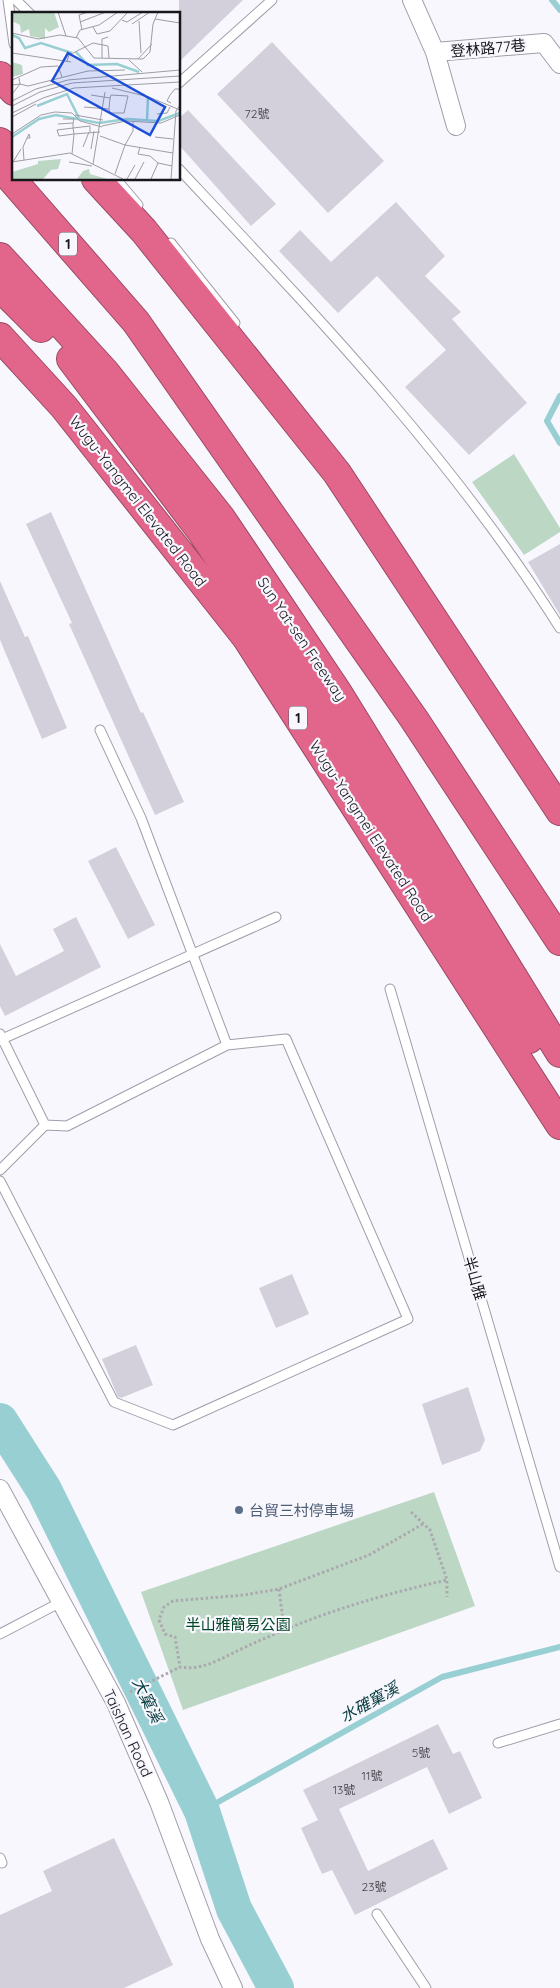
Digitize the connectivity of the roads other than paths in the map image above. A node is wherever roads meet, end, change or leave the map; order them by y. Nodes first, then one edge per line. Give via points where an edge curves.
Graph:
1 (8, 0) edge
2 (16, 0) edge
3 (272, 0) edge
4 (412, 0) edge
5 (28, 12) edge
6 (12, 29) edge
7 (435, 52) junction
8 (560, 64) edge
9 (0, 76) edge
10 (180, 82) edge
11 (12, 89) edge
12 (456, 126) dead end
13 (0, 142) edge
14 (12, 158) edge
15 (0, 166) edge
16 (180, 170) edge
17 (12, 180) edge
18 (12, 180) edge
19 (29, 180) edge
20 (97, 180) edge
21 (117, 180) edge
22 (147, 216) dead end
23 (166, 238) dead end
24 (0, 257) edge
25 (0, 288) edge
26 (136, 322) junction
27 (240, 330) dead end
28 (0, 337) edge
29 (71, 358) junction
30 (324, 441) dead end
31 (221, 518) junction
32 (560, 628) edge
33 (100, 730) dead end
34 (560, 800) edge
35 (560, 811) edge
36 (276, 917) dead end
37 (560, 941) edge
38 (193, 954) junction
39 (390, 990) dead end
40 (1, 1038) edge
41 (227, 1045) junction
42 (560, 1053) edge
43 (560, 1089) edge
44 (560, 1125) edge
45 (45, 1126) junction
46 (0, 1170) edge
47 (0, 1182) edge
48 (0, 1489) edge
49 (560, 1567) edge
50 (61, 1602) junction
51 (0, 1634) edge
52 (560, 1724) edge
53 (498, 1743) dead end
54 (377, 1914) dead end
55 (233, 1988) edge
56 (426, 1988) edge

1 - 6 lane
2 - 5 lane
3 - 10 lane
4 - 7 street, 登林路77巷
7 - 8 street, 登林路77巷 via 544,43
7 - 12 street, 登林路77巷
9 - 11 highway
13 - 14 highway
15 - 18 highway, 1
16 - 32 lane via 336,336 451,474 520,565
17 - 26 highway, 1
19 - 26 highway
20 - 35 highway via 144,231 338,473
21 - 22 lane
23 - 27 lane
24 - 31 highway, Sun Yat-sen Freeway via 105,372
25 - 29 highway
26 - 37 highway, 1 via 414,719
28 - 44 highway, Wugu-Yangmei Elevated Road / 1 via 64,407 246,637
29 - 31 highway
29 - 43 highway via 201,531 320,708
30 - 34 lane
31 - 42 highway, Sun Yat-sen Freeway via 338,692
33 - 38 lane via 141,818
36 - 38 lane
38 - 40 lane
38 - 41 lane
39 - 49 lane, 半山雅
40 - 45 lane
41 - 45 lane via 67,1126
41 - 47 lane via 286,1039 408,1319 173,1425 114,1402
45 - 46 lane
48 - 50 street, Taishan Road
50 - 51 lane
50 - 55 street, Taishan Road via 116,1702 160,1802 210,1939
52 - 53 lane
54 - 56 lane

